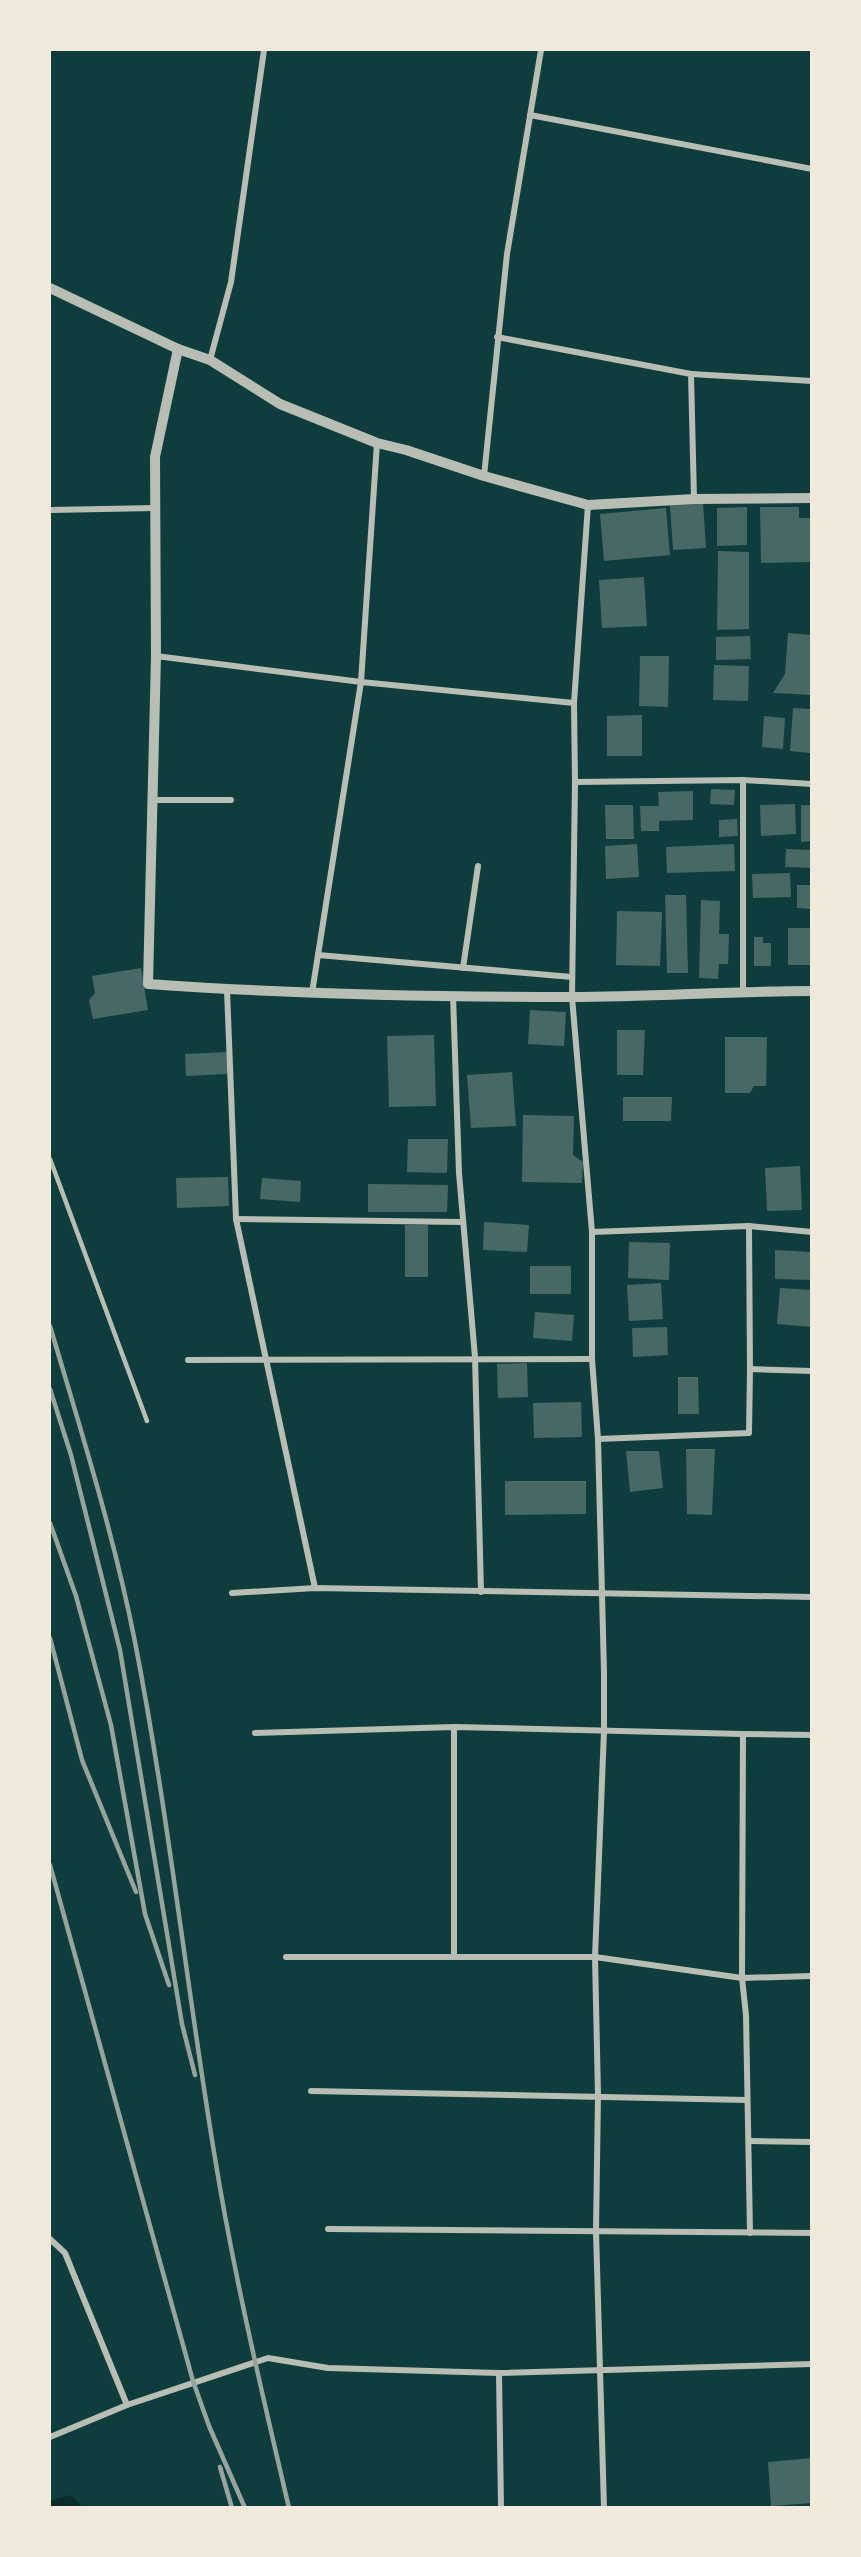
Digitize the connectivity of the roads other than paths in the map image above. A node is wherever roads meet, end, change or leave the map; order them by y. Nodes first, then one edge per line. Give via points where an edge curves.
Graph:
1 (264, 50) edge
2 (541, 50) edge
3 (530, 116) junction
4 (812, 169) edge
5 (50, 288) edge
6 (497, 337) junction
7 (178, 349) junction
8 (210, 360) junction
9 (691, 374) junction
10 (812, 381) edge
11 (377, 443) junction
12 (484, 476) junction
13 (812, 498) edge
14 (693, 499) junction
15 (588, 504) junction
16 (155, 508) junction
17 (50, 510) edge
18 (156, 656) junction
19 (361, 682) junction
20 (574, 703) junction
21 (743, 780) junction
22 (575, 782) junction
23 (812, 784) edge
24 (152, 800) junction
25 (231, 800) dead end
26 (478, 866) dead end
27 (318, 955) junction
28 (464, 968) junction
29 (572, 977) junction
30 (227, 990) junction
31 (743, 991) junction
32 (812, 991) edge
33 (312, 993) junction
34 (453, 995) junction
35 (572, 997) junction
36 (50, 1159) edge
37 (236, 1219) junction
38 (462, 1222) junction
39 (749, 1227) junction
40 (592, 1232) junction
41 (812, 1232) edge
42 (475, 1358) junction
43 (591, 1359) junction
44 (188, 1360) dead end
45 (268, 1360) junction
46 (750, 1369) junction
47 (812, 1371) edge
48 (147, 1420) dead end
49 (598, 1439) junction
50 (315, 1588) junction
51 (602, 1592) junction
52 (232, 1593) dead end
53 (481, 1593) junction
54 (812, 1597) edge
55 (454, 1727) junction
56 (604, 1731) junction
57 (255, 1733) dead end
58 (743, 1734) junction
59 (812, 1735) edge
60 (286, 1957) dead end
61 (454, 1957) junction
62 (595, 1957) junction
63 (812, 1976) edge
64 (742, 1978) junction
65 (311, 2091) dead end
66 (598, 2095) junction
67 (747, 2100) junction
68 (750, 2141) junction
69 (812, 2142) edge
70 (328, 2229) dead end
71 (596, 2230) junction
72 (750, 2233) junction
73 (812, 2233) edge
74 (50, 2239) edge
75 (812, 2364) edge
76 (598, 2369) junction
77 (499, 2373) junction
78 (127, 2404) junction
79 (50, 2437) edge
80 (501, 2508) edge
81 (604, 2508) edge

1 - 8 street via 231,282
2 - 3 street
3 - 4 street
3 - 6 street
5 - 7 street
6 - 9 street
6 - 12 street
7 - 8 street
7 - 16 street via 155,457
8 - 11 street via 280,404
9 - 10 street
9 - 14 street
11 - 12 street
11 - 19 street
12 - 15 street
13 - 14 street
14 - 15 street
15 - 20 street
16 - 17 street
16 - 18 street
18 - 19 street
18 - 24 street
19 - 20 street
19 - 27 street
20 - 22 street
21 - 22 street
21 - 23 street
21 - 31 street
22 - 29 street
24 - 25 street
24 - 30 street via 148,984
26 - 28 street
27 - 28 street
27 - 33 street
28 - 29 street
29 - 35 street
30 - 33 street
30 - 37 street
31 - 32 street
31 - 35 street
33 - 34 street
34 - 35 street
34 - 38 street
35 - 40 street
36 - 48 lane
37 - 38 street
37 - 45 street
38 - 42 street
39 - 40 street
39 - 41 street
39 - 46 street
40 - 43 street
42 - 43 street
42 - 45 street
42 - 53 street
43 - 49 street
44 - 45 street
45 - 50 street
46 - 47 street
46 - 49 street via 749,1433
49 - 51 street
50 - 52 street
50 - 53 street
51 - 53 street
51 - 54 street
51 - 56 street
55 - 56 street
55 - 57 street
55 - 61 street
56 - 58 street
56 - 62 street
58 - 59 street
58 - 64 street
60 - 61 street
61 - 62 street
62 - 64 street
62 - 66 street
63 - 64 street
64 - 67 street
65 - 66 street
66 - 67 street
66 - 71 street
67 - 68 street
68 - 69 street
68 - 72 street
70 - 71 street
71 - 72 street
71 - 76 street
72 - 73 street
74 - 78 street via 65,2253
75 - 76 street
76 - 77 street
76 - 81 street
77 - 78 street via 327,2368 268,2358
77 - 80 street
78 - 79 street

